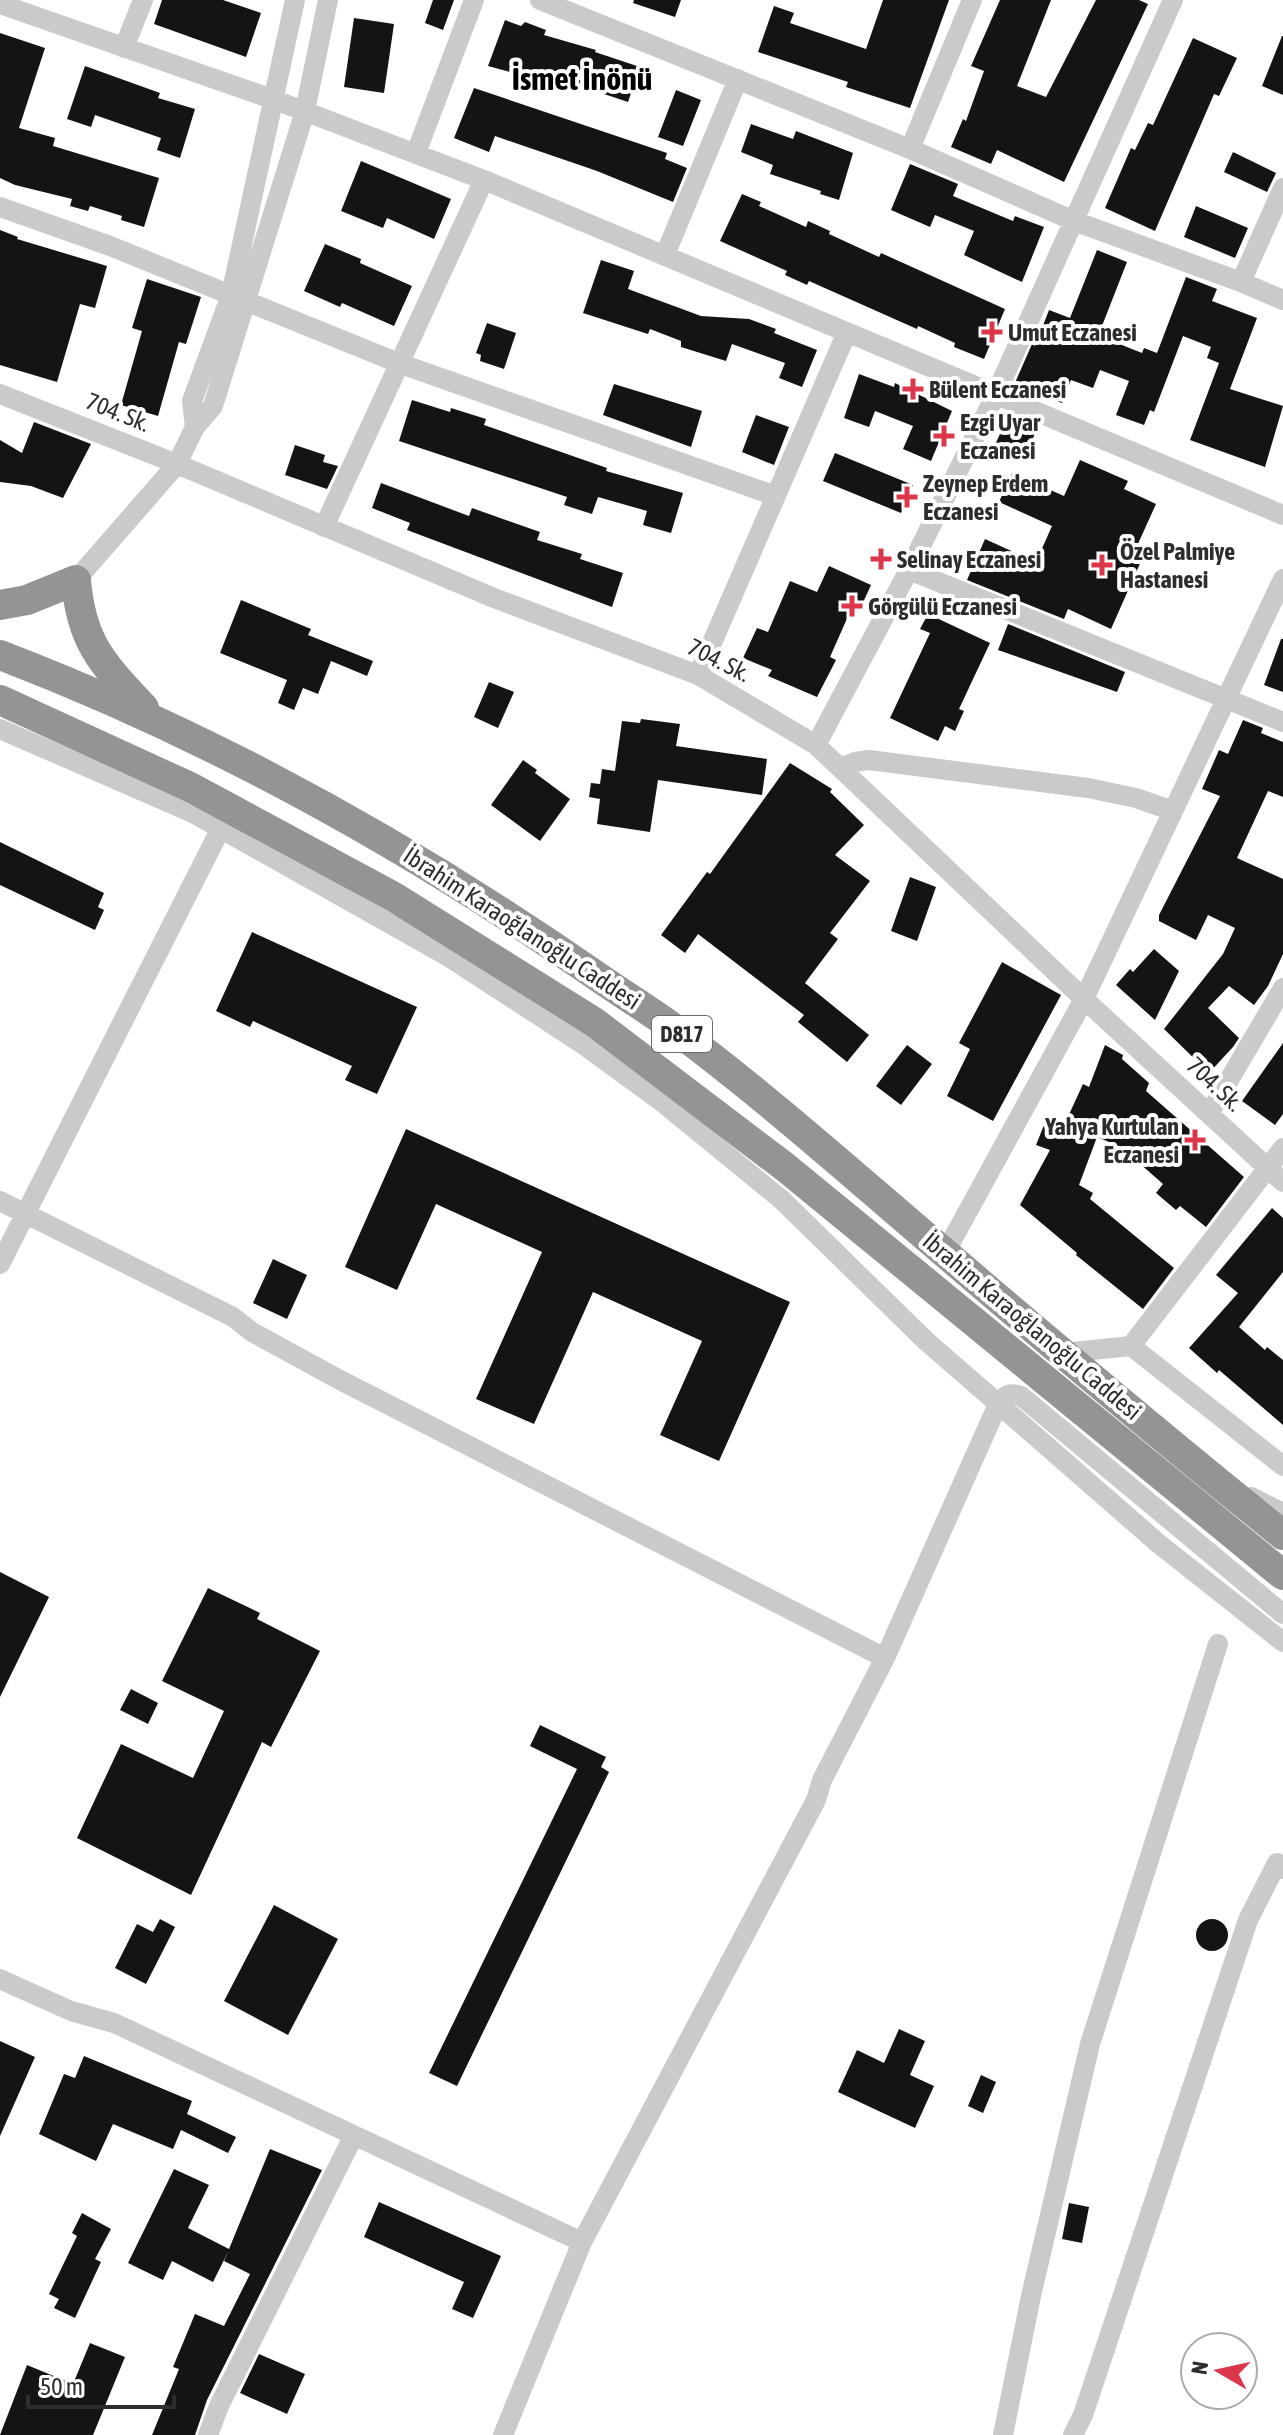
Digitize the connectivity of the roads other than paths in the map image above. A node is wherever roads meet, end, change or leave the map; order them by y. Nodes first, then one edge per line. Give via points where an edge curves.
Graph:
1 (143, 0) edge
2 (295, 0) edge
3 (328, 0) edge
4 (474, 0) edge
5 (540, 0) edge
6 (972, 0) edge
7 (1173, 0) edge
8 (0, 4) edge
9 (124, 48) junction
10 (738, 79) junction
11 (275, 100) junction
12 (305, 111) junction
13 (910, 149) junction
14 (416, 153) junction
15 (484, 180) junction
16 (1283, 188) edge
17 (0, 207) edge
18 (1074, 221) junction
19 (665, 255) junction
20 (1241, 282) junction
21 (238, 298) junction
22 (1283, 300) edge
23 (847, 332) junction
24 (401, 364) junction
25 (0, 394) edge
26 (995, 396) junction
27 (177, 464) junction
28 (776, 496) junction
29 (1283, 515) edge
30 (324, 527) junction
31 (909, 570) junction
32 (1283, 579) edge
33 (76, 580) junction
34 (0, 605) edge
35 (0, 655) edge
36 (698, 675) junction
37 (1227, 698) junction
38 (0, 700) edge
39 (156, 722) junction
40 (1283, 722) edge
41 (0, 729) edge
42 (816, 745) junction
43 (840, 768) junction
44 (1173, 811) junction
45 (221, 828) junction
46 (1283, 988) edge
47 (1084, 999) junction
48 (1209, 1114) junction
49 (1283, 1148) edge
50 (1267, 1168) junction
51 (1283, 1182) edge
52 (0, 1201) edge
53 (25, 1215) junction
54 (945, 1253) junction
55 (0, 1264) edge
56 (1131, 1346) junction
57 (1064, 1353) junction
58 (998, 1404) junction
59 (1283, 1466) edge
60 (1210, 1476) junction
61 (1283, 1513) edge
62 (1283, 1535) edge
63 (1283, 1575) edge
64 (1241, 1579) junction
65 (1228, 1599) junction
66 (1283, 1614) edge
67 (1283, 1642) edge
68 (1218, 1644) dead end
69 (885, 1658) junction
70 (1283, 1869) edge
71 (0, 1979) edge
72 (353, 2137) junction
73 (582, 2242) junction
74 (208, 2435) edge
75 (503, 2435) edge
76 (1003, 2435) edge
77 (1073, 2435) edge

1 - 9 street
2 - 11 street
3 - 12 street
4 - 14 street
5 - 10 street
6 - 13 street
7 - 18 street
8 - 9 street
9 - 11 street
10 - 13 street
10 - 19 street
11 - 12 street
11 - 21 street
12 - 14 street
12 - 21 street
13 - 18 street
14 - 15 street
15 - 19 street
15 - 24 street
16 - 20 street
17 - 21 street
18 - 20 street
18 - 26 street
19 - 23 street
20 - 22 street
21 - 24 street
21 - 27 street via 213,406 195,427
23 - 26 street
23 - 28 street
24 - 28 street
24 - 30 street
25 - 27 street, 704. Sk.
26 - 29 street
26 - 31 street
27 - 30 street, 704. Sk.
27 - 33 street
28 - 36 street
30 - 36 street, 704. Sk.
31 - 37 street
31 - 42 street
32 - 37 street
33 - 34 highway
33 - 39 highway via 93,649
35 - 39 highway, İbrahim Karaoğlanoğlu Caddesi / D817
36 - 42 street, 704. Sk.
37 - 40 street
37 - 44 street
38 - 63 highway, İbrahim Karaoğlanoğlu Caddesi / D817 via 190,787 394,897 594,1022 785,1167
39 - 54 highway, İbrahim Karaoğlanoğlu Caddesi / D817 via 326,805 511,916 672,1027
41 - 45 street
42 - 43 street, 704. Sk.
43 - 44 street via 869,760 1088,788
43 - 47 street, 704. Sk.
44 - 47 street
45 - 53 street
45 - 58 street via 449,957 662,1102 782,1200
46 - 48 street
47 - 48 street, 704. Sk.
47 - 54 street
48 - 50 street, 704. Sk.
49 - 50 street
50 - 51 street, 704. Sk.
50 - 56 street
52 - 53 street
53 - 55 street
53 - 69 street via 233,1317 340,1380
54 - 57 highway, İbrahim Karaoğlanoğlu Caddesi / D817
56 - 57 street
56 - 59 street
57 - 60 highway, İbrahim Karaoğlanoğlu Caddesi / D817
58 - 64 street via 1005,1395 1021,1396
58 - 65 street
58 - 69 street
60 - 61 street
60 - 62 highway, İbrahim Karaoğlanoğlu Caddesi / D817
64 - 65 street
64 - 66 street
65 - 67 street
68 - 76 street via 1090,2044
69 - 73 street via 816,1800
70 - 77 street via 1277,1863 1248,1920
71 - 72 street via 71,2011 114,2023
72 - 73 street
72 - 74 street
73 - 75 street

